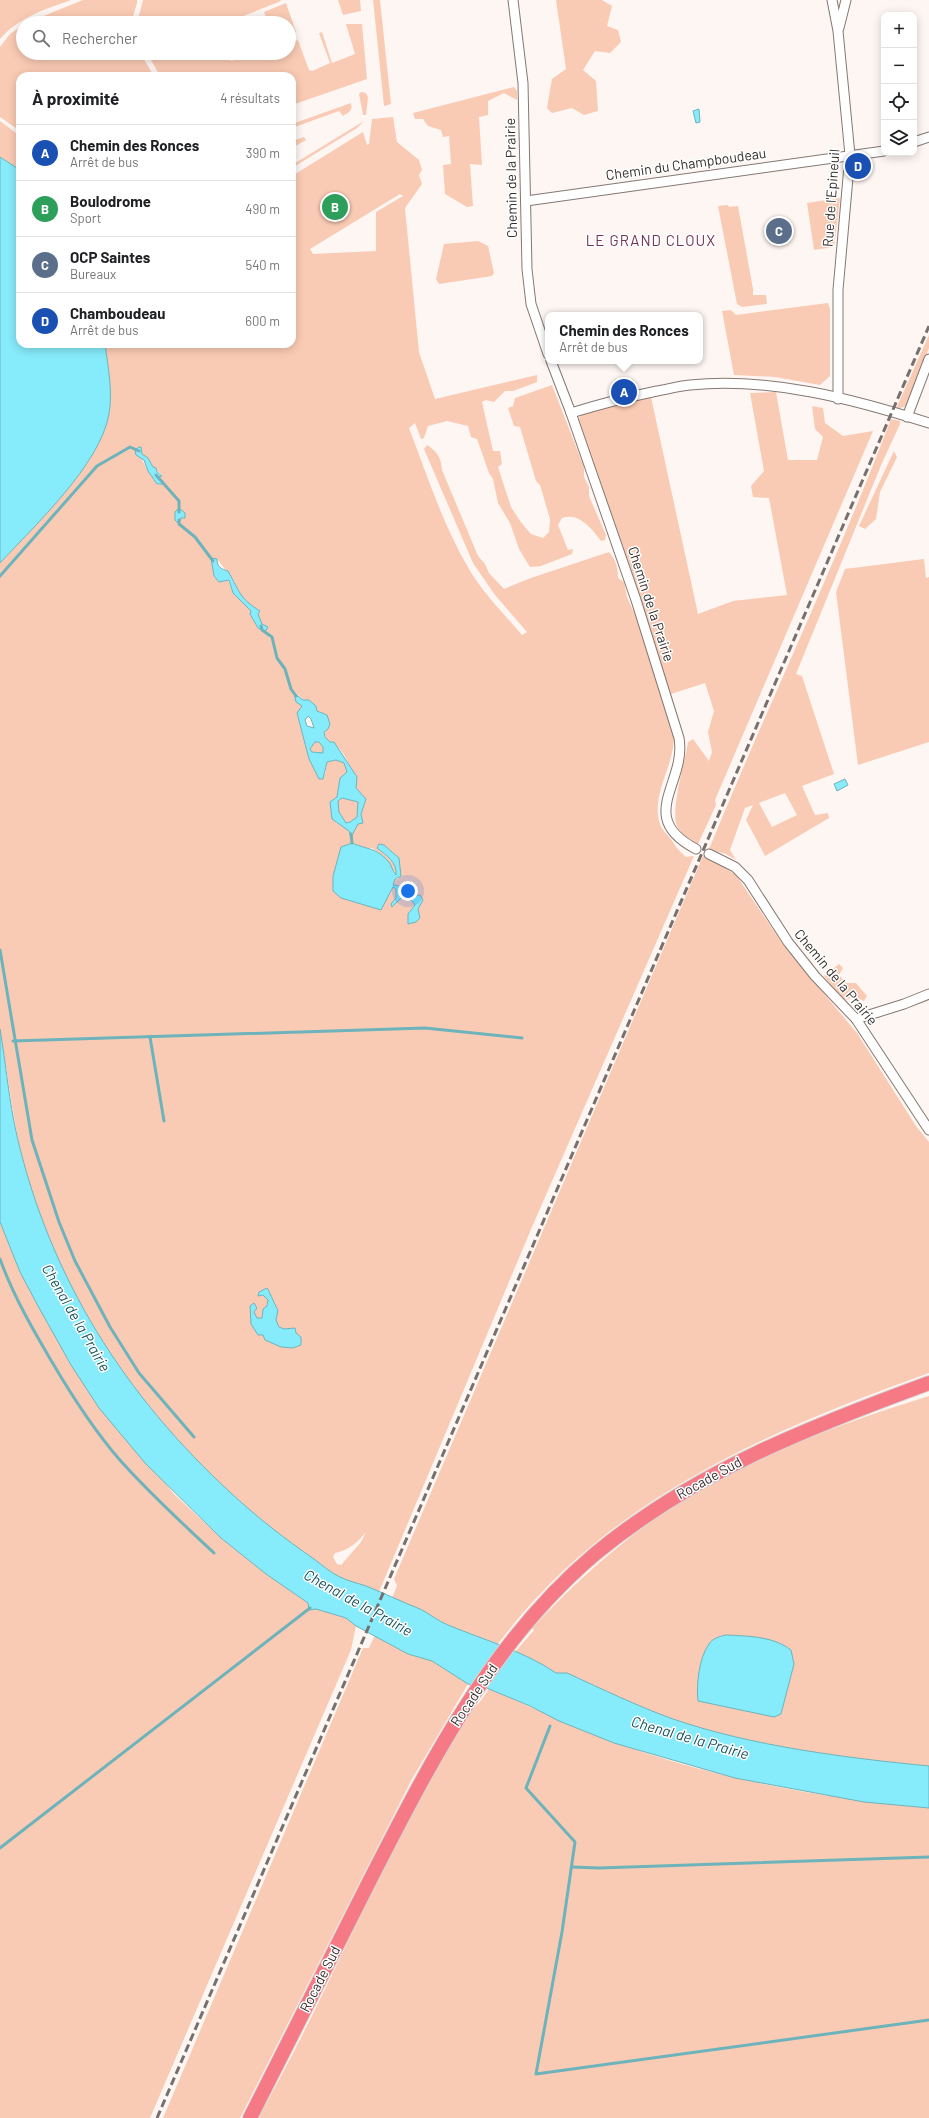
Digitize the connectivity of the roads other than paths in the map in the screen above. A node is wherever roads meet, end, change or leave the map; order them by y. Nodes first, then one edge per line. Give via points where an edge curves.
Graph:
1 (513, 0) edge
2 (832, 0) edge
3 (846, 0) edge
4 (838, 31) junction
5 (929, 137) edge
6 (917, 141) edge
7 (881, 151) edge
8 (850, 156) junction
9 (526, 201) junction
10 (545, 345) edge
11 (929, 359) edge
12 (552, 364) edge
13 (838, 399) junction
14 (572, 413) junction
15 (907, 416) junction
16 (929, 424) edge
17 (696, 849) dead end
18 (709, 854) dead end
19 (929, 994) edge
20 (856, 1020) junction
21 (929, 1130) edge
22 (929, 1383) edge
23 (929, 1389) edge
24 (850, 1412) junction
25 (250, 2118) edge

1 - 9 street, Chemin de la Prairie via 523,83
2 - 4 street, Rue de l'Epineuil
3 - 4 street
4 - 8 street, Rue de l'Epineuil
5 - 6 street
7 - 8 street, Chemin du Champboudeau
8 - 9 street, Chemin du Champboudeau
8 - 13 street, Rue de l'Epineuil via 838,290
9 - 10 street, Chemin de la Prairie via 527,269 531,304
11 - 15 street
12 - 14 street, Chemin de la Prairie
13 - 14 street via 742,383 689,385 608,401
13 - 15 street
14 - 17 street, Chemin de la Prairie via 636,600 679,738 680,753 667,800 667,819 678,838
15 - 16 street
18 - 20 street, Chemin de la Prairie via 742,873 814,976
19 - 20 street
20 - 21 street, Chemin de la Prairie
22 - 24 highway, Rocade Sud
23 - 24 highway, Rocade Sud
24 - 25 highway, Rocade Sud via 760,1450 696,1483 594,1555 530,1619 464,1707 428,1768

